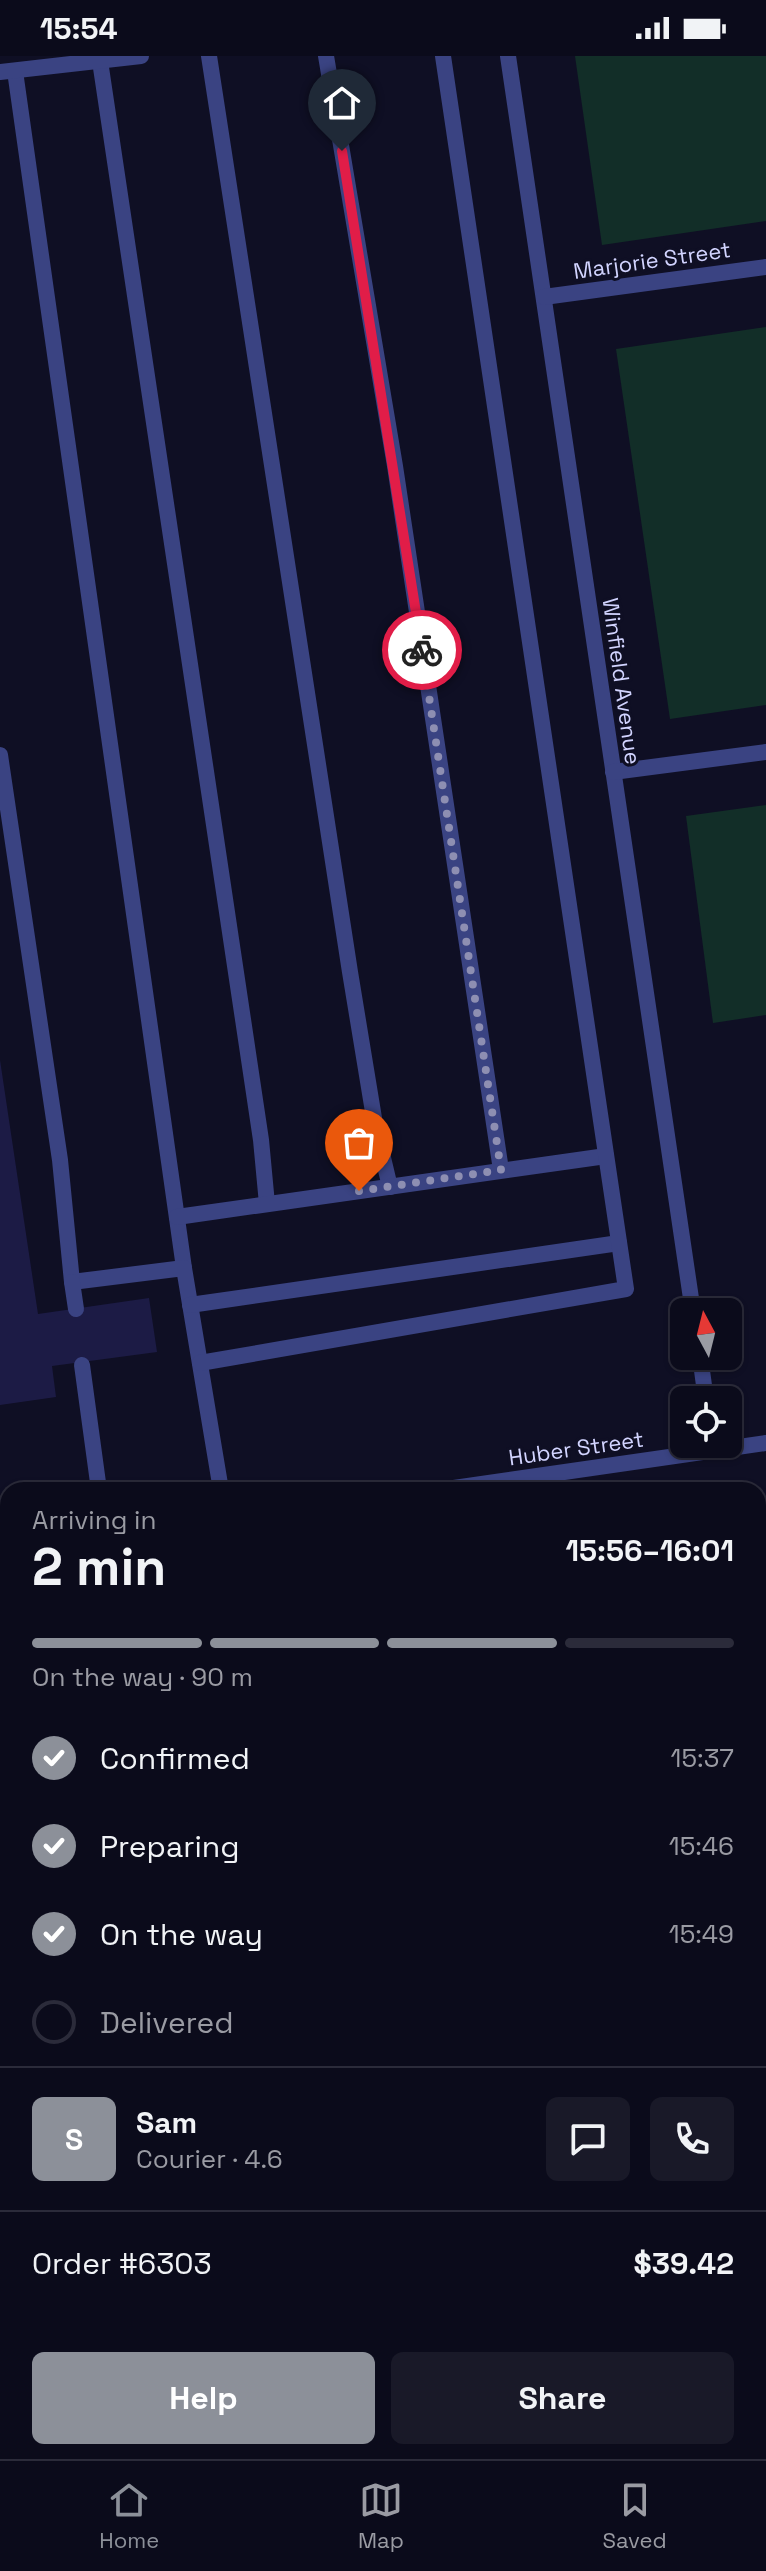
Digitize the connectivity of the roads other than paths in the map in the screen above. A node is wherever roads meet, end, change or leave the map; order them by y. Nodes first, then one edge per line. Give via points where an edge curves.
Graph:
1 (141, 56) edge
2 (209, 56) edge
3 (326, 56) edge
4 (443, 56) edge
5 (508, 56) edge
6 (100, 61) junction
7 (8, 72) edge
8 (766, 267) edge
9 (544, 297) junction
10 (766, 752) edge
11 (0, 755) edge
12 (613, 772) junction
13 (606, 1156) junction
14 (501, 1170) junction
15 (390, 1187) junction
16 (267, 1204) junction
17 (177, 1217) junction
18 (619, 1243) junction
19 (184, 1268) junction
20 (72, 1282) junction
21 (691, 1298) edge
22 (190, 1305) junction
23 (76, 1309) dead end
24 (200, 1363) junction
25 (82, 1365) dead end
26 (766, 1443) edge
27 (742, 1445) edge
28 (670, 1454) edge
29 (98, 1482) edge
30 (220, 1482) edge
31 (491, 1482) edge

1 - 6 street
2 - 15 street via 350,972
3 - 14 street via 395,466
4 - 13 street
5 - 9 street, Winfield Avenue
6 - 7 street
6 - 16 street
7 - 17 street
8 - 9 street, Marjorie Street
9 - 12 street, Winfield Avenue
10 - 12 street
11 - 20 street via 60,1160
12 - 21 street, Winfield Avenue
13 - 14 street
13 - 18 street
14 - 15 street
15 - 16 street
16 - 17 street
17 - 19 street
18 - 22 street
18 - 24 street via 626,1289
19 - 20 street
19 - 22 street
20 - 23 street
22 - 24 street
24 - 30 street
25 - 29 street
26 - 27 street, Huber Street
28 - 31 street, Huber Street

